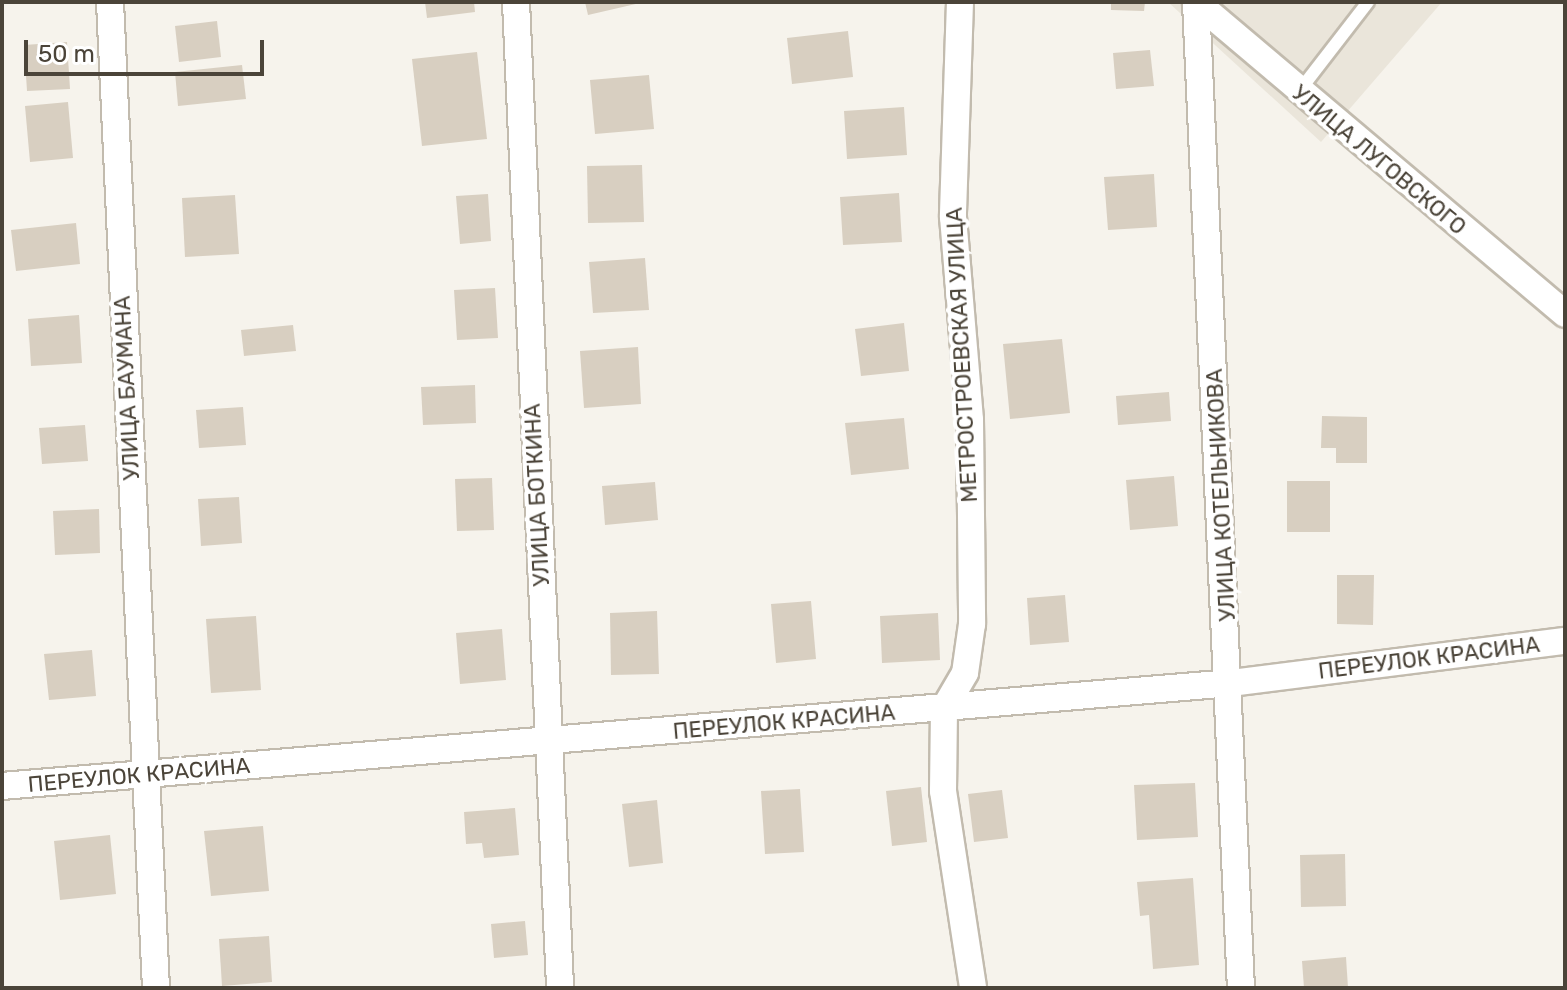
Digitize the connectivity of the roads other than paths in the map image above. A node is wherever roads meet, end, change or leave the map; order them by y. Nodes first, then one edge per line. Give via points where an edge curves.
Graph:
1 (110, 2) edge
2 (516, 2) edge
3 (960, 2) edge
4 (1196, 2) edge
5 (1368, 2) edge
6 (1298, 92) junction
7 (1565, 314) edge
8 (1565, 641) edge
9 (1231, 683) junction
10 (944, 709) junction
11 (548, 742) junction
12 (144, 775) junction
13 (2, 786) edge
14 (156, 988) edge
15 (560, 988) edge
16 (973, 988) edge
17 (1241, 988) edge

1 - 12 street, УЛИЦА БАУМАНА
2 - 11 street, УЛИЦА БОТКИНА
3 - 10 street, МЕТРОСТРОЕВСКАЯ УЛИЦА via 953,217 970,420 972,624 965,673
4 - 6 street, УЛИЦА ЛУГОВСКОГО
4 - 9 street, УЛИЦА КОТЕЛЬНИКОВА
5 - 6 lane
6 - 7 street, УЛИЦА ЛУГОВСКОГО
8 - 9 street, ПЕРЕУЛОК КРАСИНА
9 - 10 street, ПЕРЕУЛОК КРАСИНА
9 - 17 street, УЛИЦА КОТЕЛЬНИКОВА
10 - 11 street, ПЕРЕУЛОК КРАСИНА
10 - 16 street via 950,866
11 - 12 street, ПЕРЕУЛОК КРАСИНА
11 - 15 street, УЛИЦА БОТКИНА
12 - 13 street, ПЕРЕУЛОК КРАСИНА
12 - 14 street, УЛИЦА БАУМАНА

